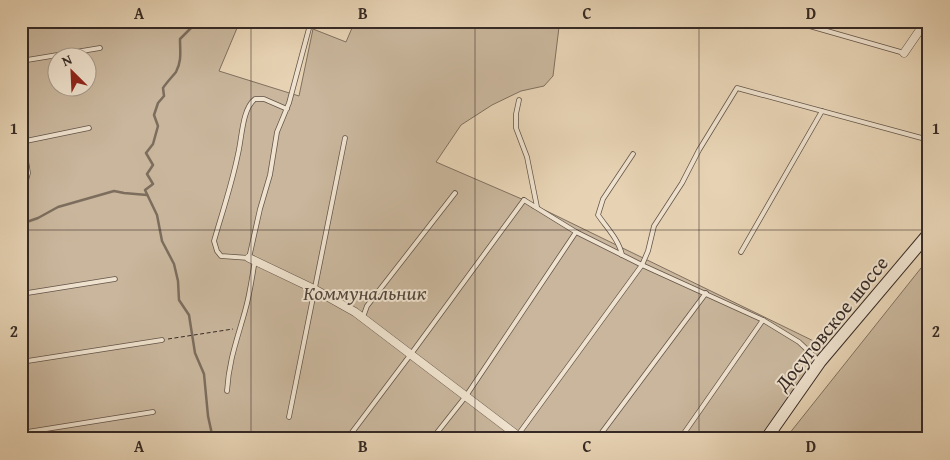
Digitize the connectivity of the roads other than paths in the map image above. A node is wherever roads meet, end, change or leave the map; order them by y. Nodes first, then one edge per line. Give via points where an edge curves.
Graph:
1 (311, 21) edge
2 (792, 21) edge
3 (926, 21) edge
4 (100, 48) dead end
5 (904, 53) joint
6 (21, 61) edge
7 (519, 100) dead end
8 (286, 109) junction
9 (822, 111) junction
10 (89, 128) dead end
11 (345, 138) dead end
12 (929, 140) edge
13 (22, 142) edge
14 (633, 154) dead end
15 (21, 191) edge
16 (455, 193) dead end
17 (524, 200) junction
18 (576, 232) junction
19 (929, 233) edge
20 (741, 252) dead end
21 (622, 256) junction
22 (252, 259) junction
23 (642, 266) junction
24 (114, 279) dead end
25 (314, 289) junction
26 (706, 293) junction
27 (21, 294) edge
28 (363, 317) junction
29 (763, 320) junction
30 (162, 340) road end
31 (411, 354) junction
32 (21, 362) edge
33 (820, 362) junction
34 (227, 391) dead end
35 (466, 396) junction
36 (153, 412) dead end
37 (289, 416) dead end
38 (21, 433) edge
39 (518, 438) edge
40 (347, 439) edge
41 (432, 439) edge
42 (597, 439) edge
43 (680, 439) edge
44 (766, 439) edge

1 - 8 lane
2 - 5 lane
3 - 5 street
4 - 6 lane
7 - 17 lane via 516,128 527,157 537,207
8 - 22 lane via 277,132
8 - 22 lane via 264,99 250,102 214,242 221,256
9 - 12 lane
9 - 20 lane
9 - 23 lane via 737,88 654,226
10 - 13 lane
11 - 25 lane
13 - 15 lane via 28,173
14 - 21 lane via 603,199 598,215 616,239
16 - 28 lane via 367,306
17 - 18 lane
17 - 31 lane
18 - 21 lane
18 - 35 lane
19 - 33 main road, Досуговское шоссе
21 - 23 lane
22 - 25 street
22 - 34 lane via 245,311 229,368
23 - 26 lane
23 - 39 lane
24 - 27 lane
25 - 28 street
25 - 37 lane
26 - 29 lane
26 - 42 lane
28 - 31 street
29 - 33 lane via 799,342
29 - 43 lane
30 - 32 lane
31 - 35 street
31 - 40 lane
33 - 44 main road, Досуговское шоссе
35 - 39 street
35 - 41 lane
36 - 38 lane

